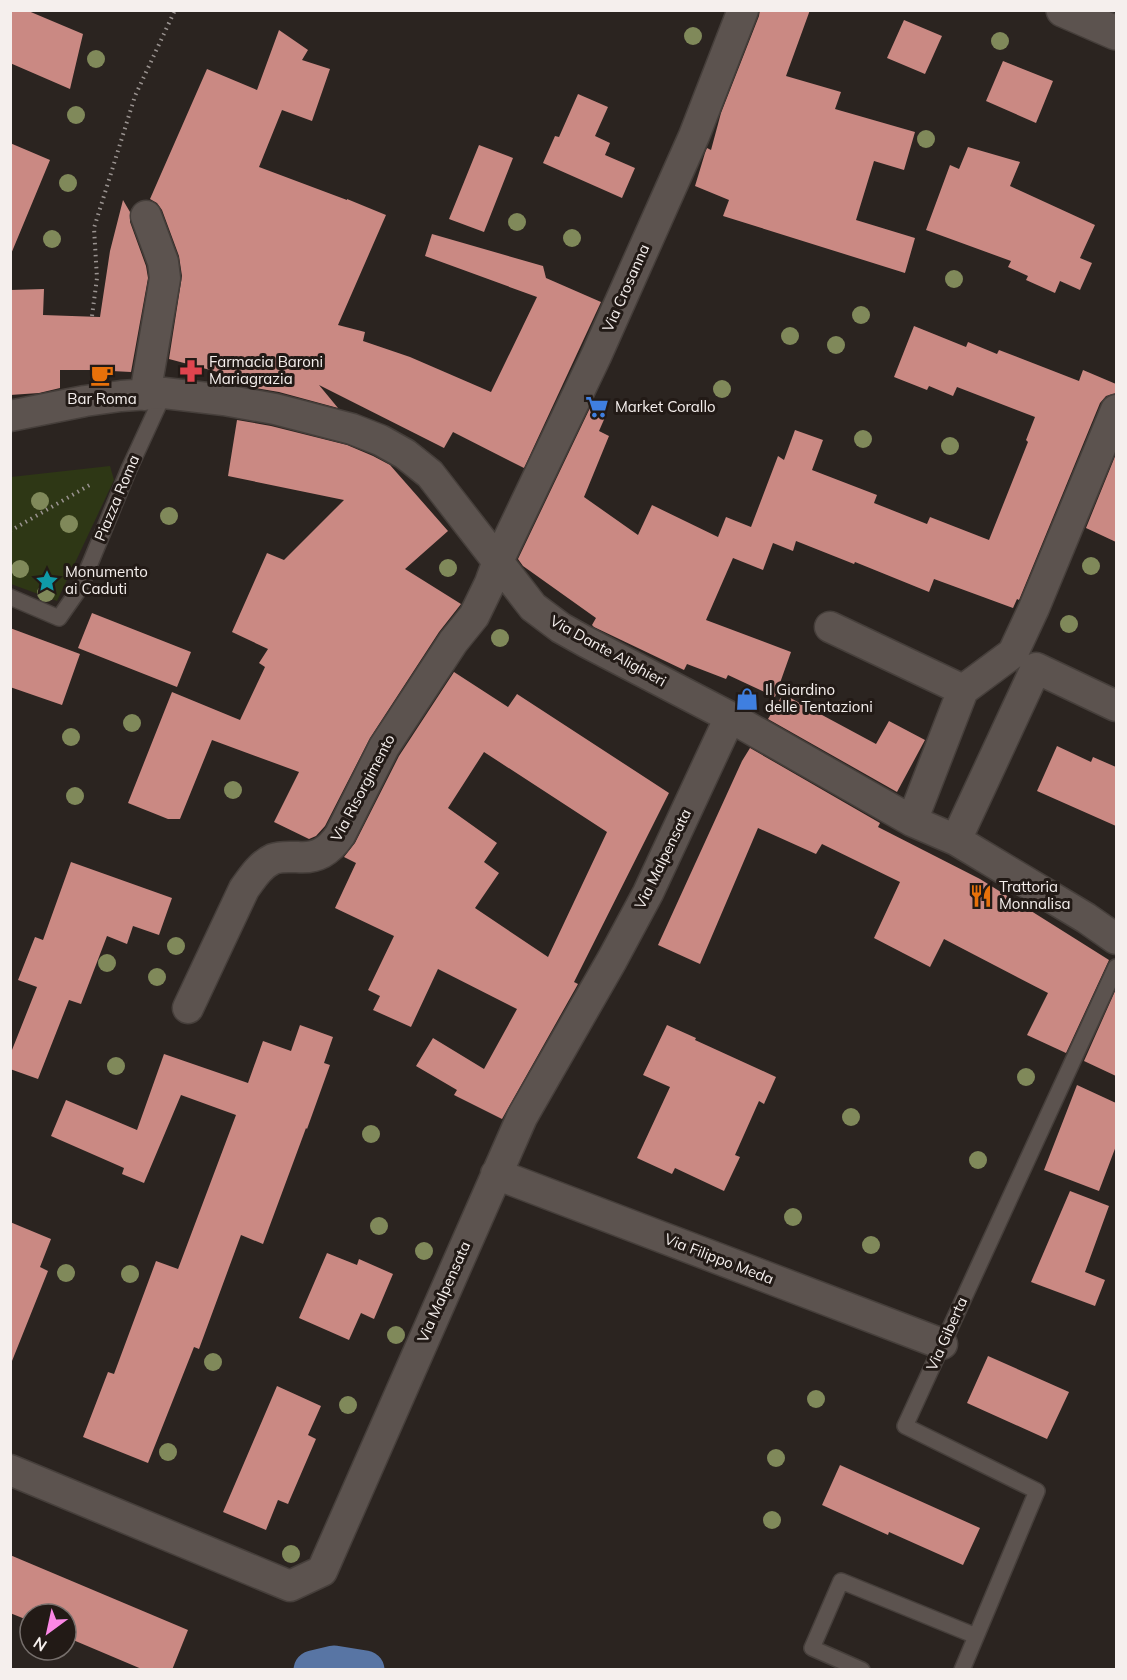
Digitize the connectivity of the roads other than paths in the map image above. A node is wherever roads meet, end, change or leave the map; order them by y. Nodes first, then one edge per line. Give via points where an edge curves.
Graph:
1 (743, 10) edge
2 (1063, 10) edge
3 (1116, 33) edge
4 (146, 216) dead end
5 (154, 394) junction
6 (1116, 410) edge
7 (10, 417) edge
8 (498, 561) junction
9 (10, 597) edge
10 (830, 627) dead end
11 (963, 690) junction
12 (1116, 706) edge
13 (730, 717) junction
14 (912, 820) junction
15 (956, 840) junction
16 (1116, 939) edge
17 (1116, 966) edge
18 (188, 1008) dead end
19 (496, 1174) junction
20 (942, 1344) junction
21 (10, 1470) edge
22 (976, 1636) junction
23 (862, 1670) edge
24 (962, 1670) edge

1 - 8 street, Via Crosanna via 694,135 620,303
2 - 3 street
4 - 5 street via 165,278
5 - 7 street, Via Dante Alighieri via 85,401
5 - 8 street, Via Dante Alighieri via 275,409 380,440 430,474
5 - 9 lane, Piazza Roma via 129,469 80,588 59,618
6 - 11 street via 1013,653
8 - 13 street, Via Dante Alighieri via 533,607 561,628
8 - 18 street, Via Risorgimento via 474,616 384,747 340,835 325,852 275,858 254,875
10 - 11 street
11 - 14 street
12 - 15 street via 1036,668
13 - 14 street, Via Dante Alighieri
13 - 19 street, Via Malpensata via 648,893 522,1117
14 - 15 street, Via Dante Alighieri
15 - 16 street, Via Dante Alighieri
17 - 20 lane, Via Giberta
19 - 20 street, Via Filippo Meda
19 - 21 street, Via Malpensata via 322,1571 290,1586
20 - 22 lane, Via Giberta via 905,1426 1037,1491
22 - 23 lane via 840,1581 812,1648
22 - 24 lane, Via Giberta

